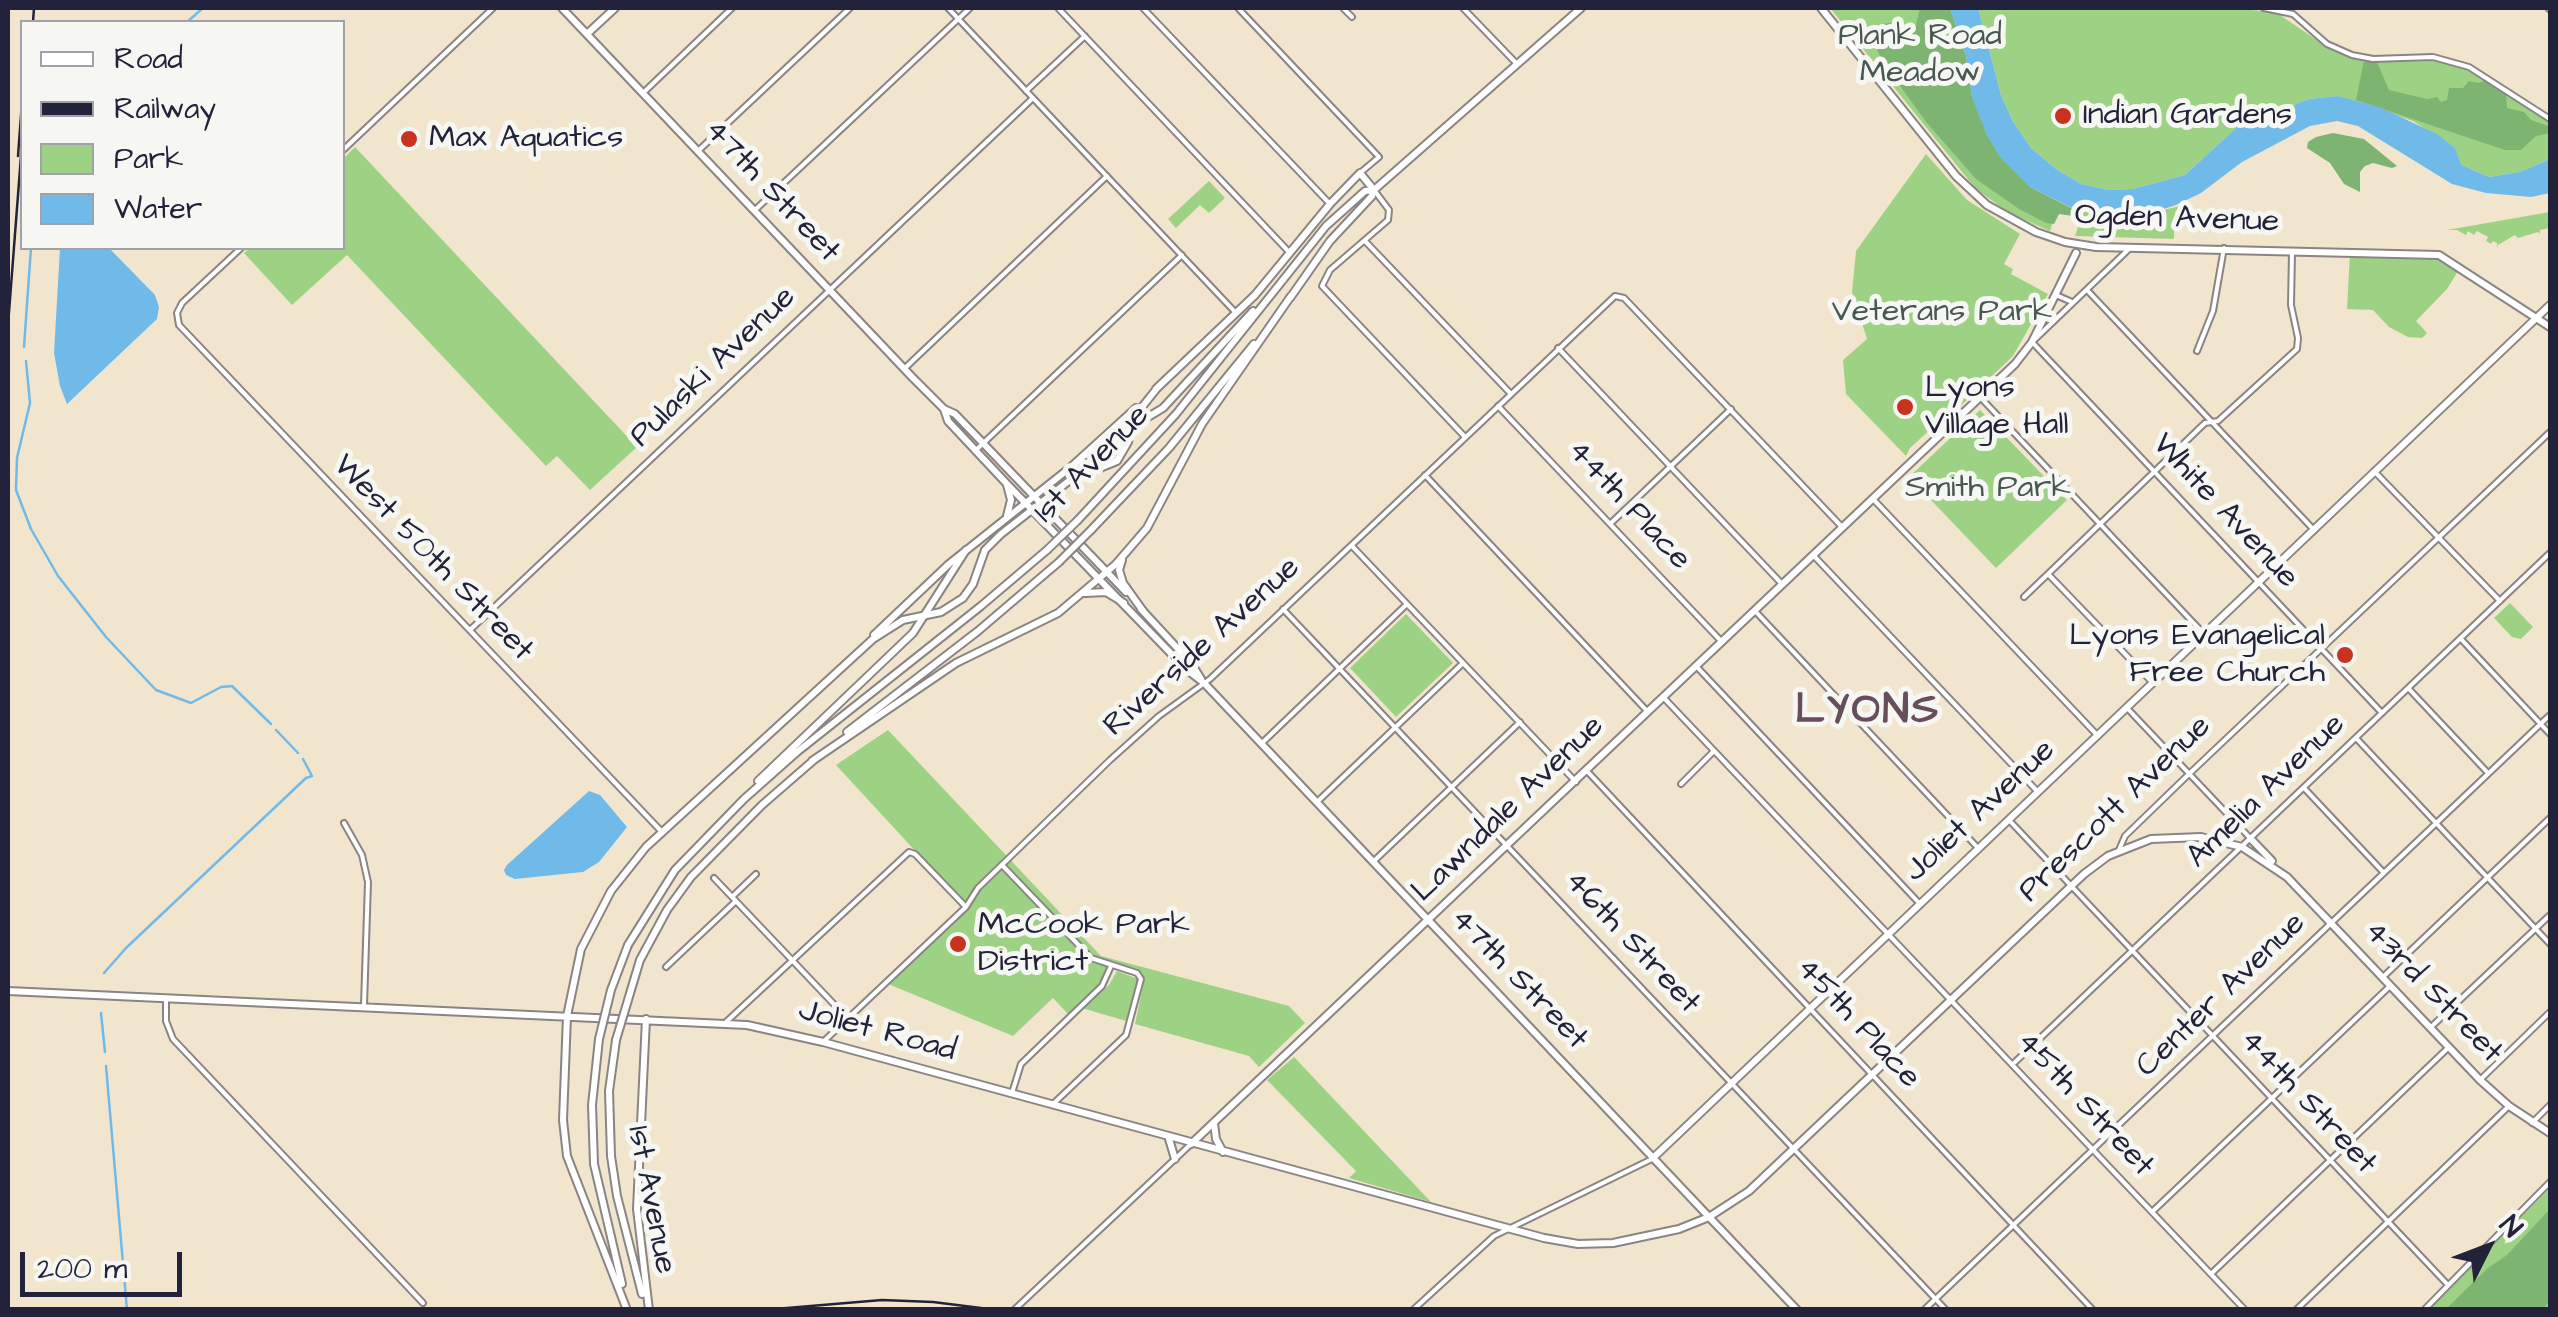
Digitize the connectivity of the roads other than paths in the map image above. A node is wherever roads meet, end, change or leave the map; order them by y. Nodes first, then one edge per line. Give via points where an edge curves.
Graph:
1 (493, 8) edge
2 (562, 8) edge
3 (615, 8) edge
4 (732, 8) edge
5 (850, 8) edge
6 (948, 8) edge
7 (970, 8) edge
8 (1058, 8) edge
9 (1143, 8) edge
10 (1238, 8) edge
11 (1343, 8) edge
12 (1464, 8) edge
13 (1581, 8) edge
14 (1821, 8) edge
15 (2264, 8) edge
16 (2291, 10) edge
17 (1352, 17) dead end
18 (958, 19) junction
19 (587, 34) junction
20 (1084, 36) junction
21 (1516, 63) junction
22 (1026, 91) junction
23 (643, 93) junction
24 (1032, 98) junction
25 (2550, 119) edge
26 (345, 148) edge
27 (698, 151) junction
28 (1360, 174) junction
29 (1107, 176) junction
30 (1374, 190) junction
31 (1330, 204) junction
32 (754, 211) junction
33 (1365, 241) junction
34 (2131, 248) junction
35 (2224, 248) junction
36 (2077, 249) junction
37 (239, 250) edge
38 (2292, 250) junction
39 (1290, 253) junction
40 (1182, 255) junction
41 (1288, 273) junction
42 (829, 290) junction
43 (2086, 290) junction
44 (2056, 294) junction
45 (1291, 296) junction
46 (2072, 302) junction
47 (2550, 305) edge
48 (1236, 313) junction
49 (2538, 316) junction
50 (2550, 327) edge
51 (2032, 342) junction
52 (1558, 348) junction
53 (2198, 350) dead end
54 (904, 369) junction
55 (1158, 388) junction
56 (1510, 394) junction
57 (1981, 398) junction
58 (1498, 405) junction
59 (1730, 409) junction
60 (944, 410) junction
61 (2212, 422) junction
62 (1130, 429) junction
63 (2550, 432) edge
64 (1465, 437) junction
65 (984, 444) junction
66 (976, 450) junction
67 (1085, 455) junction
68 (1670, 466) junction
69 (2155, 471) junction
70 (2374, 472) junction
71 (1424, 476) junction
72 (1006, 484) junction
73 (1034, 496) junction
74 (1873, 499) junction
75 (1025, 503) junction
76 (1040, 504) junction
77 (1032, 510) junction
78 (1006, 518) junction
79 (1610, 524) junction
80 (2100, 524) junction
81 (1843, 528) junction
82 (2314, 530) junction
83 (2438, 538) junction
84 (1351, 545) junction
85 (966, 550) junction
86 (2550, 553) edge
87 (1813, 555) junction
88 (1123, 557) junction
89 (1108, 572) junction
90 (2048, 573) junction
91 (1100, 578) junction
92 (2260, 582) junction
93 (1782, 584) junction
94 (1080, 596) junction
95 (2024, 597) dead end
96 (2500, 602) junction
97 (1124, 604) junction
98 (1407, 604) junction
99 (1283, 609) junction
100 (1144, 611) junction
101 (1755, 611) junction
102 (926, 615) junction
103 (470, 630) junction
104 (2204, 634) junction
105 (2461, 639) junction
106 (1722, 642) junction
107 (2321, 649) junction
108 (850, 658) junction
109 (1463, 663) junction
110 (1696, 666) junction
111 (1339, 668) junction
112 (1204, 683) junction
113 (2153, 683) junction
114 (2409, 689) junction
115 (1664, 697) junction
116 (2127, 708) junction
117 (1648, 712) junction
118 (2382, 713) junction
119 (2550, 714) edge
120 (1520, 722) junction
121 (2541, 724) junction
122 (1396, 727) junction
123 (2550, 734) edge
124 (2098, 736) junction
125 (2356, 738) junction
126 (1261, 743) junction
127 (1714, 752) junction
128 (812, 761) junction
129 (1587, 771) junction
130 (2488, 773) junction
131 (2190, 774) junction
132 (1576, 782) junction
133 (1681, 784) dead end
134 (1451, 787) junction
135 (2304, 788) junction
136 (2038, 792) junction
137 (1317, 802) junction
138 (2550, 818) edge
139 (722, 820) junction
140 (2009, 820) junction
141 (344, 823) dead end
142 (2437, 823) junction
143 (662, 832) junction
144 (2251, 839) junction
145 (1508, 846) junction
146 (2242, 847) junction
147 (1978, 848) junction
148 (2119, 850) junction
149 (1372, 862) junction
150 (1002, 865) junction
151 (2384, 872) junction
152 (756, 874) dead end
153 (2287, 877) junction
154 (714, 878) dead end
155 (2488, 878) junction
156 (2071, 887) junction
157 (734, 899) junction
158 (1920, 904) junction
159 (966, 907) junction
160 (2550, 915) edge
161 (1428, 922) junction
162 (2331, 924) junction
163 (2536, 928) junction
164 (1889, 934) junction
165 (2550, 944) edge
166 (2132, 951) junction
167 (792, 960) junction
168 (666, 966) dead end
169 (1111, 966) junction
170 (2382, 978) junction
171 (2390, 986) junction
172 (8, 990) edge
173 (166, 998) junction
174 (1953, 1000) junction
175 (364, 1006) junction
176 (1812, 1008) junction
177 (2550, 1012) edge
178 (567, 1016) junction
179 (646, 1019) junction
180 (848, 1019) junction
181 (725, 1023) junction
182 (2430, 1028) junction
183 (2213, 1036) junction
184 (823, 1042) junction
185 (2448, 1048) junction
186 (2014, 1063) junction
187 (1874, 1074) junction
188 (2480, 1080) junction
189 (1732, 1083) junction
190 (1012, 1094) junction
191 (2272, 1099) junction
192 (1052, 1105) junction
193 (2550, 1105) edge
194 (2508, 1106) junction
195 (2532, 1122) junction
196 (1214, 1123) junction
197 (2550, 1134) edge
198 (1169, 1138) junction
199 (1191, 1144) junction
200 (1796, 1150) junction
201 (2094, 1150) junction
202 (1223, 1153) junction
203 (1654, 1158) junction
204 (1175, 1159) junction
205 (2330, 1160) junction
206 (2550, 1182) edge
207 (2153, 1211) junction
208 (1710, 1217) junction
209 (2388, 1221) junction
210 (2014, 1226) junction
211 (1507, 1229) junction
212 (2212, 1273) junction
213 (618, 1277) junction
214 (641, 1277) junction
215 (2448, 1285) junction
216 (1936, 1299) junction
217 (422, 1303) dead end
218 (628, 1310) edge
219 (648, 1310) edge
220 (1014, 1310) edge
221 (1413, 1310) edge
222 (1797, 1310) edge
223 (1924, 1310) edge
224 (1946, 1310) edge
225 (2093, 1310) edge
226 (2245, 1310) edge
227 (2296, 1310) edge
228 (2424, 1310) edge

1 - 26 street
2 - 19 main road, 47th Street
3 - 19 main road
4 - 23 street
5 - 27 street
6 - 18 street
7 - 18 street
8 - 20 street
9 - 31 street
10 - 28 street via 1379,157
11 - 17 street
12 - 21 street
13 - 21 main road, 1st Avenue
14 - 36 main road, Ogden Avenue via 1971,192 2016,224
15 - 16 street
16 - 25 street via 2327,44 2352,55 2433,57 2469,66
18 - 22 street
18 - 32 street
19 - 23 main road, 47th Street
20 - 22 street
20 - 39 street
21 - 30 main road, 1st Avenue
22 - 24 street
23 - 27 main road, 47th Street
24 - 29 street
24 - 42 street, Pulaski Avenue
27 - 32 main road, 47th Street
28 - 30 main road
28 - 31 main road
29 - 40 street
29 - 54 street
30 - 33 street via 1390,215
30 - 41 main road, 1st Avenue via 1338,214
30 - 45 main road, 1st Avenue
31 - 39 main road
32 - 42 main road, 47th Street
33 - 56 street
33 - 64 street via 1330,270 1322,286
34 - 35 main road, Ogden Avenue
34 - 36 main road, Ogden Avenue
34 - 43 street, Lawndale Avenue
35 - 38 main road, Ogden Avenue
35 - 53 street
36 - 44 main road, Lawndale Avenue
37 - 103 street, West 50th Street via 182,304 179,325
38 - 49 main road, Ogden Avenue via 2439,255
38 - 61 street via 2297,349
39 - 48 main road
40 - 48 street
40 - 65 street
41 - 62 main road via 1171,401
41 - 139 main road, 1st Avenue, bridge via 1176,414 1047,550
42 - 54 main road, 47th Street
42 - 103 street, Pulaski Avenue
43 - 46 street, Lawndale Avenue
43 - 61 street
44 - 46 street
44 - 51 main road, Lawndale Avenue
45 - 88 main road via 1202,424 1147,528
45 - 128 main road, 1st Avenue, bridge via 1187,428 1091,530 978,631
46 - 51 street, Lawndale Avenue
47 - 49 main road, Joliet Avenue
48 - 55 main road
49 - 50 main road, Ogden Avenue
49 - 70 main road, Joliet Avenue
51 - 57 main road, Lawndale Avenue
51 - 69 street, White Avenue
52 - 56 street, Riverside Avenue
52 - 59 street, Riverside Avenue via 1620,295
52 - 68 street
54 - 60 main road, 47th Street
55 - 62 main road
55 - 67 main road
56 - 58 street, Riverside Avenue
57 - 74 main road, Lawndale Avenue
57 - 80 street
58 - 64 street, Riverside Avenue
58 - 79 street, 44th Place
59 - 68 street
59 - 81 street
60 - 65 main road, 47th Street
60 - 66 main road, 47th Street
61 - 69 street
61 - 82 street
62 - 67 main road
62 - 76 main road via 1117,461 1070,480
63 - 83 street, Prescott Avenue
64 - 71 street, Riverside Avenue
65 - 66 street
65 - 73 main road, 47th Street
66 - 72 main road, 47th Street
67 - 73 main road
68 - 79 street
68 - 93 street
69 - 80 street
69 - 92 street, White Avenue
70 - 82 main road, Joliet Avenue
70 - 83 street
71 - 84 street, Riverside Avenue
71 - 117 street
72 - 75 main road, 47th Street
72 - 78 main road
73 - 75 main road
73 - 76 main road, 47th Street
74 - 81 main road, Lawndale Avenue
74 - 124 street
75 - 77 main road, 47th Street
75 - 78 main road
76 - 77 main road
76 - 89 main road, 47th Street
77 - 91 main road, 47th Street
77 - 102 main road via 985,550 963,598
78 - 85 main road
79 - 106 street, 44th Place
80 - 90 street
80 - 104 street
81 - 87 main road, Lawndale Avenue
82 - 92 main road, Joliet Avenue
83 - 96 street
83 - 107 street, Prescott Avenue
84 - 98 street
84 - 99 street, Riverside Avenue
85 - 102 main road
85 - 108 main road
86 - 96 street, Amelia Avenue
87 - 93 main road, Lawndale Avenue
87 - 136 street
88 - 89 main road
88 - 100 main road via 1123,583
89 - 91 main road
89 - 100 main road, 47th Street
90 - 95 street
90 - 113 street
91 - 94 main road
91 - 97 main road, 47th Street
92 - 104 main road, Joliet Avenue
92 - 107 street, White Avenue
93 - 101 main road, Lawndale Avenue
94 - 97 main road via 1099,591
94 - 128 main road via 1043,623 956,664
96 - 105 street, Amelia Avenue
97 - 112 main road, 47th Street
98 - 109 street
98 - 111 street
99 - 111 street, 46th Street
99 - 112 street, Riverside Avenue
100 - 112 main road, 47th Street
101 - 106 main road, Lawndale Avenue
101 - 147 street
102 - 108 main road via 893,626
102 - 139 main road
103 - 143 street, West 50th Street
104 - 113 main road, Joliet Avenue
105 - 114 street, Amelia Avenue
105 - 121 street
106 - 110 main road, Lawndale Avenue
107 - 118 street, White Avenue
107 - 131 street, Prescott Avenue
108 - 143 main road
109 - 120 street
109 - 122 street
110 - 115 main road, Lawndale Avenue
110 - 158 street
111 - 122 street, 46th Street
111 - 126 street
112 - 126 main road, 47th Street
112 - 150 street, Riverside Avenue via 1147,727
113 - 116 main road, Joliet Avenue
114 - 118 street, Amelia Avenue
114 - 130 street
115 - 117 main road, Lawndale Avenue
115 - 127 street, 45th Street
116 - 124 main road, Joliet Avenue
116 - 131 street
117 - 129 main road, Lawndale Avenue
118 - 125 street, Amelia Avenue
119 - 121 street, Center Avenue
120 - 132 street
120 - 134 street
121 - 123 street
121 - 130 street, Center Avenue
122 - 134 street, 46th Street
122 - 137 street
124 - 136 main road, Joliet Avenue
125 - 135 street, Amelia Avenue
125 - 142 street
126 - 137 main road, 47th Street
127 - 133 street
127 - 164 street, 45th Street
128 - 214 main road, 1st Avenue, bridge via 692,877 640,960 609,1091 610,1156
129 - 132 main road, Lawndale Avenue
129 - 176 street, 45th Place
130 - 142 street, Center Avenue
131 - 144 street
131 - 148 street, Prescott Avenue via 2125,836
132 - 145 main road, Lawndale Avenue
134 - 145 street, 46th Street
134 - 149 street
135 - 144 street, Amelia Avenue
135 - 151 street
136 - 140 main road, Joliet Avenue
137 - 149 main road, 47th Street
138 - 155 street
139 - 213 main road, 1st Avenue, bridge via 666,882 628,945 598,1039 592,1147
140 - 147 main road, Joliet Avenue
140 - 156 street, 44th Street
141 - 175 street via 368,882
142 - 151 street, Center Avenue
142 - 155 street
143 - 178 main road via 627,869 592,926
144 - 146 street, Amelia Avenue
144 - 153 main road
145 - 161 main road, Lawndale Avenue
145 - 189 street, 46th Street
146 - 148 main road via 2175,836
146 - 153 main road
146 - 166 street, Amelia Avenue
147 - 158 main road, Joliet Avenue
148 - 156 main road, Prescott Avenue
149 - 161 main road, 47th Street
150 - 159 street, Riverside Avenue
150 - 169 street via 1088,956
151 - 162 street, Center Avenue
152 - 157 street
153 - 162 main road, 43rd Street
154 - 157 street
155 - 163 street
155 - 170 street
156 - 166 street, 44th Street
156 - 174 main road, Prescott Avenue
157 - 167 street
157 - 168 street
158 - 164 main road, Joliet Avenue
159 - 167 street via 911,852
159 - 180 street, Riverside Avenue
160 - 163 street
161 - 196 main road, Lawndale Avenue
161 - 203 main road, 47th Street
162 - 170 main road, 43rd Street
162 - 183 street, Center Avenue
163 - 165 street
163 - 182 street
164 - 174 street, 45th Street
164 - 176 main road, Joliet Avenue
166 - 183 street, 44th Street
166 - 186 street, Amelia Avenue
167 - 180 street
167 - 181 street
169 - 190 street via 1102,986 1020,1064
169 - 192 street via 1140,976 1126,1035
170 - 171 main road, 43rd Street
171 - 182 main road, 43rd Street
171 - 191 street
172 - 173 main road, Joliet Road
173 - 175 main road, Joliet Road
173 - 217 street via 173,1039
174 - 186 street, 45th Street
174 - 187 main road, Prescott Avenue
175 - 178 main road, Joliet Road
176 - 187 street, 45th Place
176 - 189 main road, Joliet Avenue
177 - 188 street
178 - 179 main road, Joliet Road
178 - 213 main road via 564,1137 572,1172
179 - 181 main road, Joliet Road
179 - 214 main road via 637,1188
180 - 184 street, Riverside Avenue
181 - 184 main road, Joliet Road
182 - 185 main road, 43rd Street
183 - 191 street, 44th Street
183 - 201 street, Center Avenue
184 - 190 main road, Joliet Road
185 - 188 main road, 43rd Street
185 - 205 street
186 - 201 street, 45th Street
187 - 200 main road, Prescott Avenue
187 - 210 street, 45th Place
188 - 194 main road, 43rd Street
189 - 200 street, 46th Street
189 - 203 main road, Joliet Avenue
190 - 192 main road, Joliet Road
191 - 205 street, 44th Street
191 - 207 street
192 - 198 main road, Joliet Road
193 - 195 street
194 - 195 main road, 43rd Street
194 - 209 street
195 - 197 main road, 43rd Street
196 - 199 main road, Lawndale Avenue
196 - 202 main road
198 - 199 main road, Joliet Road
198 - 204 main road
199 - 202 main road, Joliet Road
199 - 204 street, Lawndale Avenue
200 - 208 main road, Prescott Avenue
200 - 216 street, 46th Street
201 - 207 street, 45th Street
201 - 210 street, Center Avenue
202 - 211 main road, Joliet Road
203 - 208 main road, 47th Street
203 - 211 street, Joliet Avenue
204 - 220 street, Lawndale Avenue
205 - 209 street, 44th Street
205 - 212 street
206 - 215 street
207 - 212 street, 45th Street
208 - 211 main road, Joliet Road via 1613,1243 1578,1244
208 - 222 main road, 47th Street
209 - 215 street, 44th Street
209 - 227 street
210 - 216 street, Center Avenue
210 - 225 street, 45th Place
211 - 221 street, Joliet Avenue
212 - 226 street, 45th Street
213 - 218 main road
214 - 219 main road, 1st Avenue
215 - 228 street
216 - 223 street, Center Avenue
216 - 224 street, 46th Street

